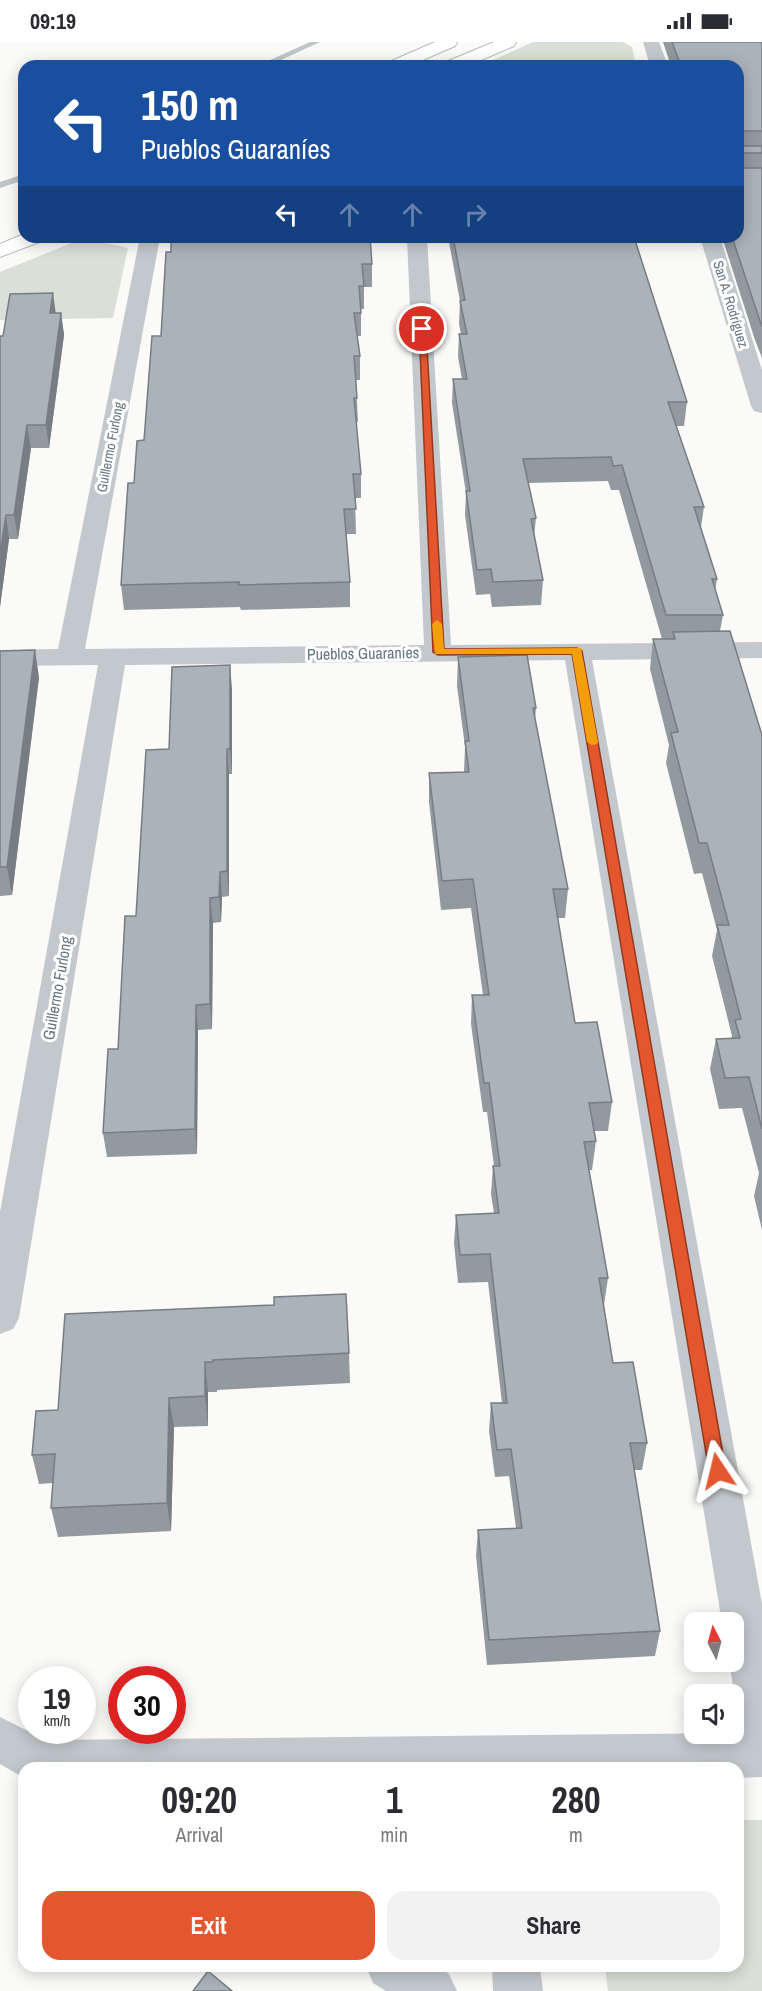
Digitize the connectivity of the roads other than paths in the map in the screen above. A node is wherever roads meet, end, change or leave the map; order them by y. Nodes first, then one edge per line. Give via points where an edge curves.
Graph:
1 (449, 42) edge
2 (508, 42) edge
3 (651, 42) edge
4 (408, 60) edge
5 (466, 60) edge
6 (656, 60) edge
7 (20, 243) edge
8 (149, 243) edge
9 (417, 243) edge
10 (712, 243) edge
11 (0, 251) edge
12 (762, 406) edge
13 (762, 650) edge
14 (577, 651) junction
15 (438, 652) junction
16 (70, 657) junction
17 (113, 657) junction
18 (0, 658) edge
19 (0, 1318) edge
20 (762, 1729) edge
21 (0, 1739) edge
22 (762, 1755) edge
23 (40, 1762) edge
24 (536, 1762) edge
25 (400, 1972) edge
26 (516, 1972) edge
27 (432, 1991) edge
28 (518, 1991) edge

1 - 4 main road
2 - 5 main road
3 - 6 street
7 - 11 main road
8 - 16 street, Guillermo Furlong
9 - 15 street
10 - 12 street, San A. Rodríguez
13 - 14 street, Pueblos Guaraníes
14 - 15 street, Pueblos Guaraníes
14 - 20 street
15 - 17 street, Pueblos Guaraníes
16 - 17 street, Pueblos Guaraníes
16 - 18 street, Pueblos Guaraníes
17 - 19 street, Guillermo Furlong
21 - 23 street
22 - 24 street
25 - 27 street
26 - 28 street

